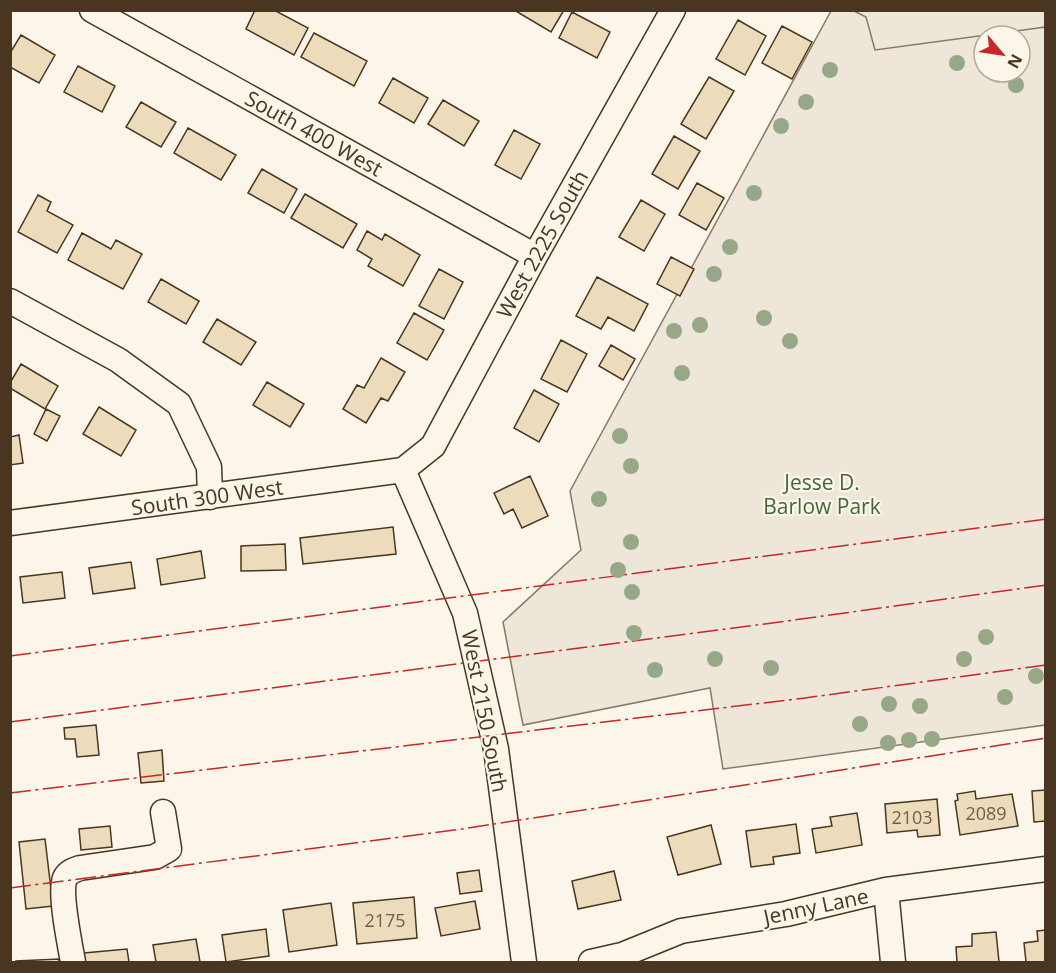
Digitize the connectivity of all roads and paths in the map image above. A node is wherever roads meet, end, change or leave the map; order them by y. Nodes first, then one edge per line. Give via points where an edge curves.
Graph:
1 (93, 10) edge
2 (673, 10) edge
3 (535, 256) junction
4 (10, 301) edge
5 (403, 470) junction
6 (210, 496) junction
7 (10, 523) edge
8 (163, 812) dead end
9 (1046, 869) edge
10 (886, 890) junction
11 (73, 963) edge
12 (524, 963) edge
13 (591, 963) edge
14 (893, 963) edge

1 - 3 street, South 400 West
2 - 3 street, West 2225 South
3 - 5 street, West 2225 South via 433,446
4 - 6 street via 118,360 179,404 209,467
5 - 6 street, South 300 West
5 - 12 street, West 2150 South via 465,613 496,749
6 - 7 street, South 300 West
8 - 11 street via 169,849 155,857 80,868 64,879
9 - 10 street, Jenny Lane
10 - 13 street, Jenny Lane via 786,914 681,931
10 - 14 street

